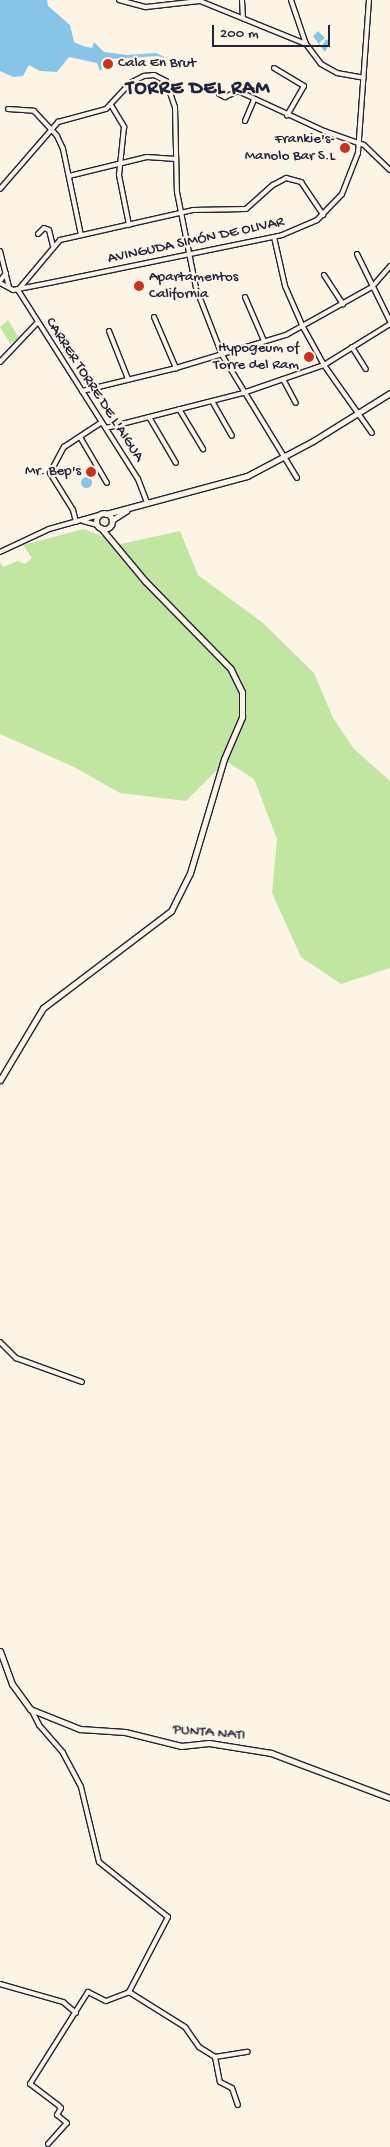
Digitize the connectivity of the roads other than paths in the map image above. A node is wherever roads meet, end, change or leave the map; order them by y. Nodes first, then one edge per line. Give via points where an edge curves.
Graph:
1 (119, 0) edge
2 (242, 0) edge
3 (291, 0) edge
4 (369, 0) edge
5 (243, 17) junction
6 (298, 29) junction
7 (291, 38) junction
8 (306, 44) junction
9 (274, 68) dead end
10 (364, 78) junction
11 (219, 94) dead end
12 (254, 100) junction
13 (111, 105) junction
14 (8, 109) dead end
15 (287, 115) junction
16 (245, 121) dead end
17 (51, 128) junction
18 (358, 144) junction
19 (176, 159) junction
20 (121, 162) junction
21 (390, 170) edge
22 (69, 176) junction
23 (0, 189) edge
24 (180, 214) junction
25 (323, 215) junction
26 (129, 224) junction
27 (38, 234) dead end
28 (81, 235) junction
29 (274, 237) junction
30 (53, 246) junction
31 (0, 251) edge
32 (189, 254) junction
33 (357, 254) dead end
34 (390, 266) edge
35 (6, 273) junction
36 (324, 275) dead end
37 (0, 282) edge
38 (9, 287) junction
39 (372, 287) junction
40 (18, 290) junction
41 (245, 297) dead end
42 (342, 304) junction
43 (154, 317) dead end
44 (38, 322) junction
45 (390, 322) edge
46 (303, 327) junction
47 (109, 331) dead end
48 (264, 341) junction
49 (352, 347) junction
50 (222, 355) junction
51 (0, 362) edge
52 (324, 365) junction
53 (176, 368) junction
54 (366, 369) dead end
55 (128, 379) junction
56 (283, 379) junction
57 (82, 391) junction
58 (243, 393) junction
59 (390, 393) edge
60 (212, 401) junction
61 (296, 403) dead end
62 (179, 409) junction
63 (358, 413) junction
64 (149, 417) junction
65 (102, 422) junction
66 (106, 428) junction
67 (372, 433) dead end
68 (80, 436) junction
69 (232, 436) dead end
70 (203, 449) dead end
71 (284, 457) junction
72 (176, 463) dead end
73 (297, 478) dead end
74 (107, 483) dead end
75 (148, 504) junction
76 (130, 508) junction
77 (106, 514) junction
78 (99, 515) junction
79 (78, 522) junction
80 (111, 522) junction
81 (99, 526) junction
82 (113, 541) junction
83 (0, 552) edge
84 (0, 1078) edge
85 (0, 1342) edge
86 (82, 1382) dead end
87 (0, 1651) edge
88 (32, 1711) junction
89 (390, 1798) edge
90 (0, 1984) edge
91 (129, 1992) junction
92 (76, 2013) junction
93 (248, 2052) dead end
94 (215, 2057) junction
95 (238, 2105) dead end
96 (48, 2144) dead end

1 - 5 street via 146,7 200,2
2 - 5 street
3 - 6 street
4 - 10 street, AVINGUDA SIMÓN DE OLIVAR
5 - 7 street
6 - 7 street
6 - 8 street
7 - 8 street
8 - 10 street via 328,70
9 - 15 street via 304,86
10 - 18 street, AVINGUDA SIMÓN DE OLIVAR
11 - 12 street via 224,97 238,91
12 - 15 street
12 - 16 street
13 - 17 street via 96,113 67,118
13 - 19 street via 138,78 151,74 163,79 169,86 175,108
13 - 20 street via 124,127
14 - 17 street via 34,111
15 - 18 street
17 - 22 street via 63,149
17 - 23 street
18 - 21 street via 371,149
18 - 25 street, AVINGUDA SIMÓN DE OLIVAR via 349,181 337,201
19 - 20 street via 147,156
19 - 24 street
20 - 22 street
20 - 26 street via 120,189
22 - 28 street
24 - 25 street via 200,208 246,209 286,178 301,182
24 - 26 street
24 - 32 street
25 - 29 street, AVINGUDA SIMÓN DE OLIVAR via 302,229
26 - 28 street
27 - 30 street via 44,228 49,230
28 - 30 street via 60,240
29 - 32 street, AVINGUDA SIMÓN DE OLIVAR
29 - 46 street via 285,286
30 - 40 street
31 - 35 street
32 - 40 street, AVINGUDA SIMÓN DE OLIVAR
32 - 50 street via 196,288
33 - 39 street
34 - 39 street
35 - 37 street
35 - 38 street
36 - 42 street
37 - 38 street
38 - 40 street
39 - 42 street
39 - 45 street
40 - 44 street, CARRER TORRE DE L'AIGUA
41 - 48 street
42 - 46 street
43 - 53 street
44 - 51 street
44 - 57 street, CARRER TORRE DE L'AIGUA
45 - 49 street
46 - 48 street
46 - 52 street
47 - 55 street
48 - 50 street
49 - 52 street
49 - 54 street
50 - 53 street
50 - 58 street
52 - 56 street
52 - 63 street
53 - 55 street
55 - 57 street
56 - 58 street
56 - 61 street
57 - 65 street, CARRER TORRE DE L'AIGUA
58 - 60 street
58 - 71 street
59 - 63 street
60 - 62 street
60 - 69 street
62 - 64 street
62 - 70 street
63 - 67 street
63 - 71 street
64 - 66 street
64 - 72 street
65 - 66 street, CARRER TORRE DE L'AIGUA
65 - 68 street
66 - 75 street, CARRER TORRE DE L'AIGUA via 138,479
68 - 74 street
68 - 79 street via 64,447 50,473
71 - 73 street
71 - 75 street via 223,484
75 - 76 street
76 - 77 street
76 - 80 street
77 - 78 street
77 - 80 street
78 - 79 street
78 - 81 street
79 - 81 street
79 - 83 street via 49,529
80 - 81 street
80 - 82 street
81 - 82 street
82 - 84 street via 145,581 232,669 242,692 242,717 224,759 190,873 171,911 43,1008
85 - 86 street via 16,1358
87 - 88 street via 12,1684
88 - 89 street, PUNTA NATI via 90,1731 125,1732 181,1746 209,1743 281,1755
88 - 91 street via 39,1725 60,1747 82,1787 99,1862 168,1916
90 - 92 street via 63,2002
91 - 92 street via 106,2001 88,1992
91 - 94 street via 184,2027 199,2047
92 - 96 street via 30,2084 61,2108 57,2116 67,2123
93 - 94 street
94 - 95 street via 220,2082 232,2088

